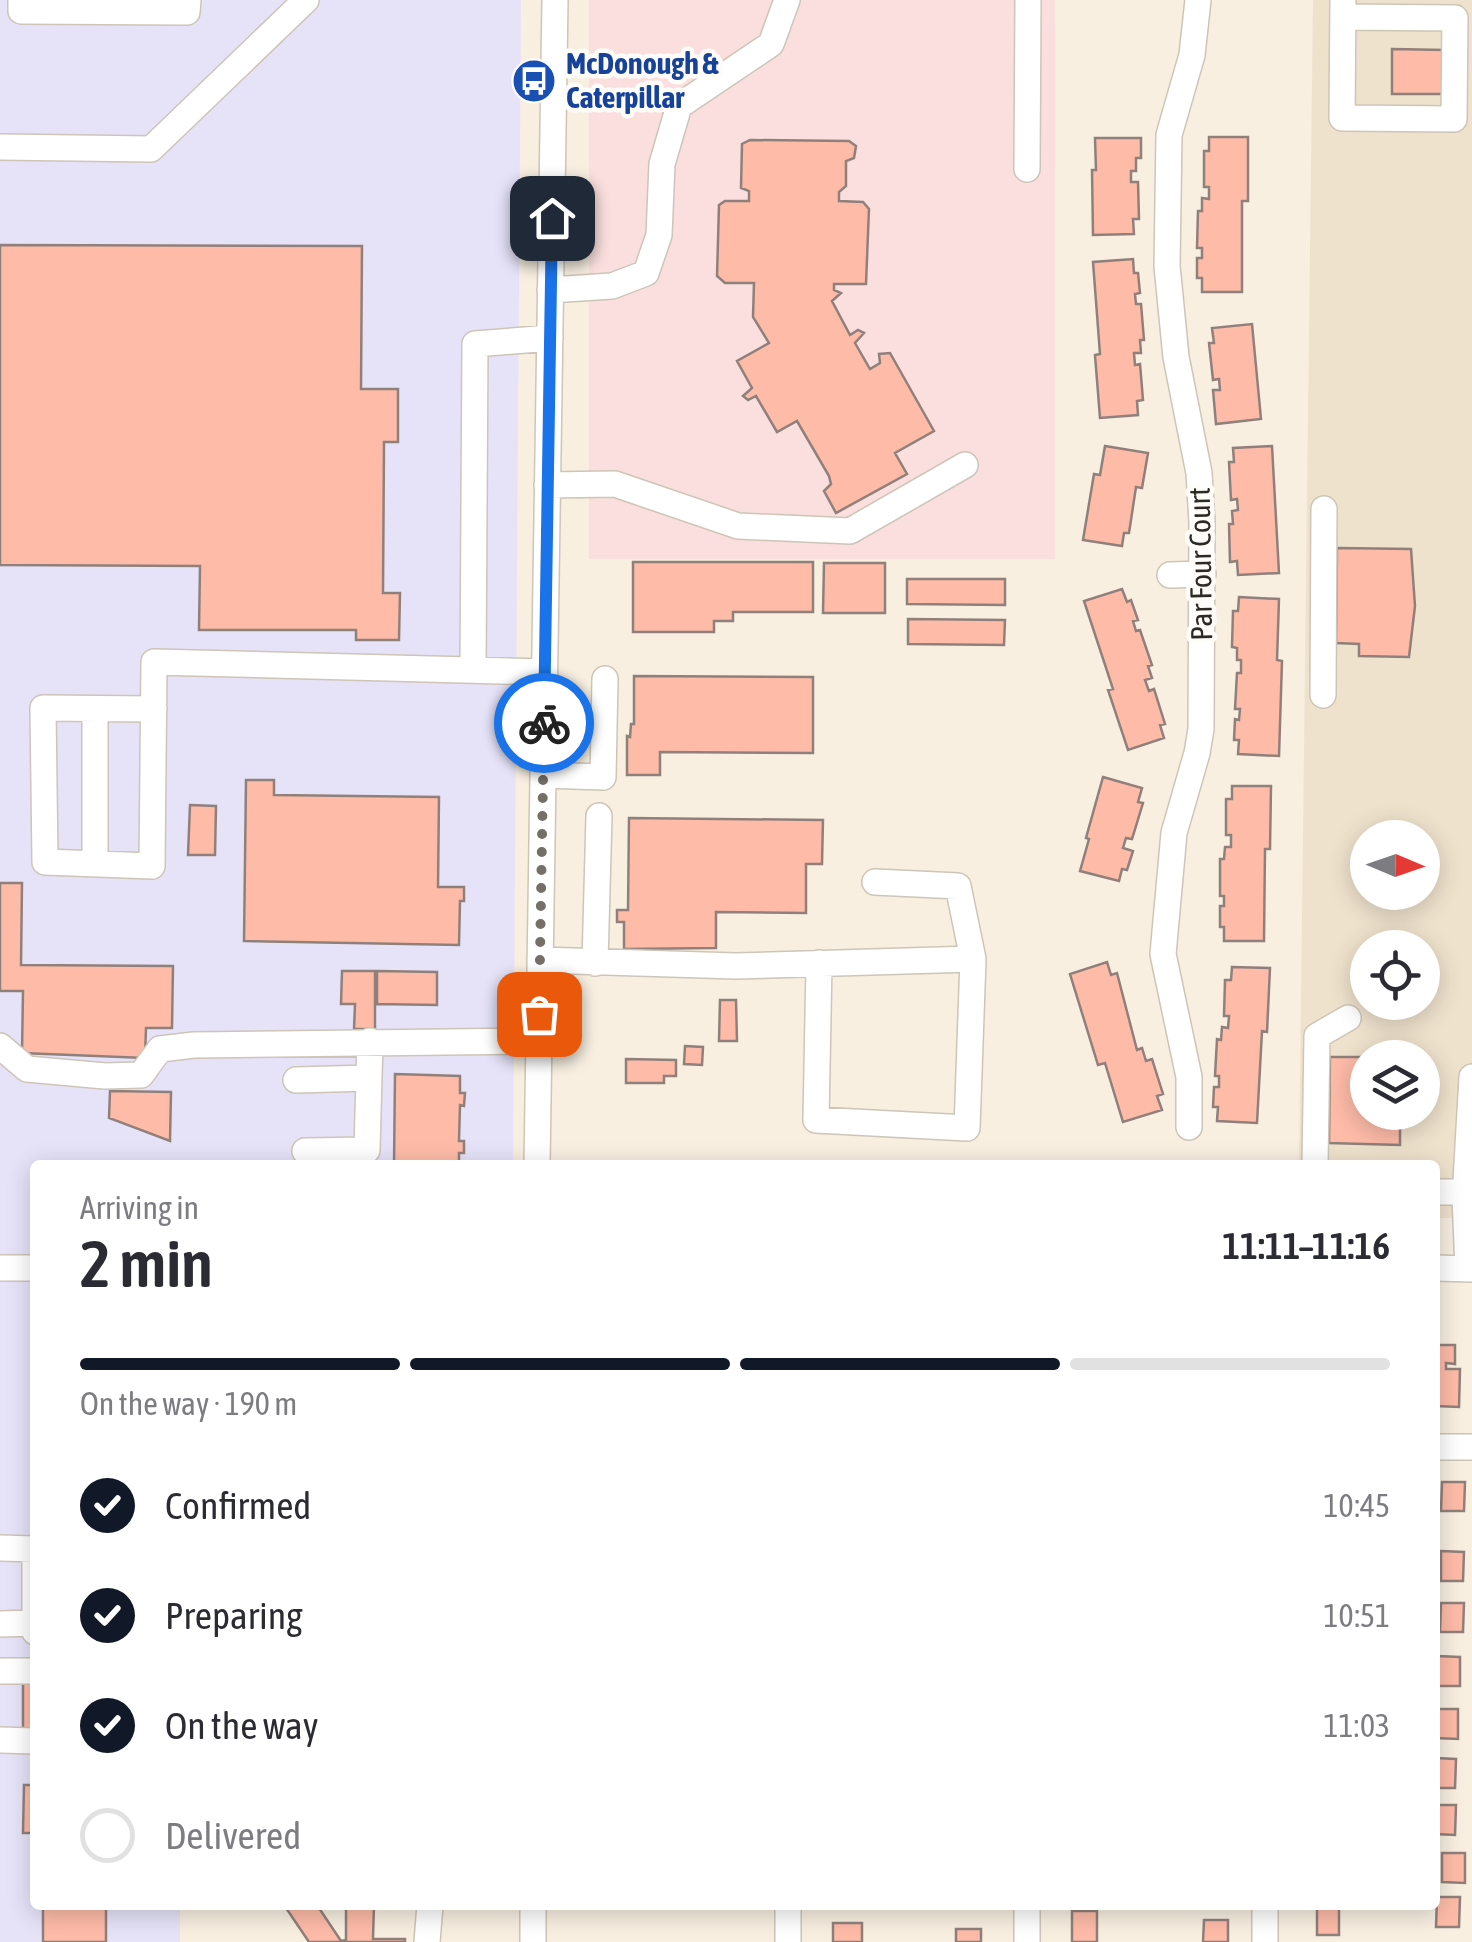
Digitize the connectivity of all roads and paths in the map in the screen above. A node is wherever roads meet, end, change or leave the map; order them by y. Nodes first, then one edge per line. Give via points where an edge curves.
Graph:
1 (21, 0) edge
2 (188, 0) edge
3 (306, 0) edge
4 (555, 0) edge
5 (788, 0) edge
6 (1028, 0) edge
7 (1198, 0) edge
8 (1343, 9) edge
9 (0, 147) edge
10 (1027, 169) dead end
11 (550, 290) junction
12 (550, 338) junction
13 (965, 464) dead end
14 (548, 485) junction
15 (1324, 508) dead end
16 (1203, 574) junction
17 (1170, 575) dead end
18 (473, 670) junction
19 (544, 672) junction
20 (605, 679) dead end
21 (1323, 695) dead end
22 (95, 709) junction
23 (154, 710) junction
24 (543, 775) junction
25 (599, 816) dead end
26 (95, 863) junction
27 (876, 882) dead end
28 (974, 958) junction
29 (540, 960) junction
30 (595, 963) junction
31 (819, 964) junction
32 (1348, 1018) dead end
33 (370, 1041) junction
34 (539, 1041) junction
35 (0, 1046) edge
36 (1472, 1077) edge
37 (369, 1078) junction
38 (296, 1080) dead end
39 (1189, 1127) dead end
40 (305, 1151) dead end
41 (537, 1160) edge
42 (1314, 1160) edge
43 (1470, 1160) edge
44 (1440, 1192) edge
45 (1466, 1192) junction
46 (0, 1268) edge
47 (30, 1268) edge
48 (1440, 1268) edge
49 (1470, 1269) edge
50 (1440, 1446) edge
51 (1472, 1447) edge
52 (0, 1548) edge
53 (30, 1549) edge
54 (30, 1623) edge
55 (0, 1624) edge
56 (30, 1670) edge
57 (0, 1671) edge
58 (0, 1740) edge
59 (30, 1741) edge
60 (430, 1910) edge
61 (533, 1910) edge
62 (788, 1910) edge
63 (1027, 1910) edge
64 (1265, 1910) edge
65 (428, 1942) edge
66 (533, 1942) edge
67 (788, 1942) edge
68 (1026, 1942) edge
69 (1264, 1942) edge

1 - 2 street via 21,11 187,12
3 - 9 street via 151,148
4 - 11 street
5 - 11 street via 771,44 679,106 662,164 659,235 646,273 612,286
6 - 10 street
7 - 16 street, Par Four Court via 1192,56 1170,135 1167,266 1176,357 1199,473
8 - 8 street via 1342,118 1454,119 1455,18
11 - 12 street
12 - 14 street
12 - 18 street via 475,344
13 - 14 street via 850,531 738,526 615,484
14 - 19 street
15 - 21 street
16 - 17 street
16 - 39 street, Par Four Court via 1201,729 1174,833 1162,954 1190,1078
18 - 19 street
18 - 23 street via 154,662
19 - 24 street
20 - 24 street via 604,777
22 - 23 street
22 - 26 street
22 - 26 street via 43,708 45,862
23 - 26 street via 152,866
24 - 29 street
25 - 30 street
27 - 28 street via 958,886
28 - 31 street
28 - 31 street via 967,1128 816,1120
29 - 30 street
29 - 34 street
30 - 31 street
32 - 42 street via 1317,1036
33 - 34 street
33 - 35 street via 194,1044 160,1049 141,1075 105,1076 27,1069
33 - 37 street
34 - 41 street
36 - 43 street
37 - 38 street
37 - 40 street via 367,1150
43 - 45 street
44 - 45 street
45 - 49 street
46 - 47 street
48 - 49 street
50 - 51 street
52 - 53 street
54 - 55 street
56 - 57 street
58 - 59 street
60 - 65 street
61 - 66 street
62 - 67 street
63 - 68 street
64 - 69 street

